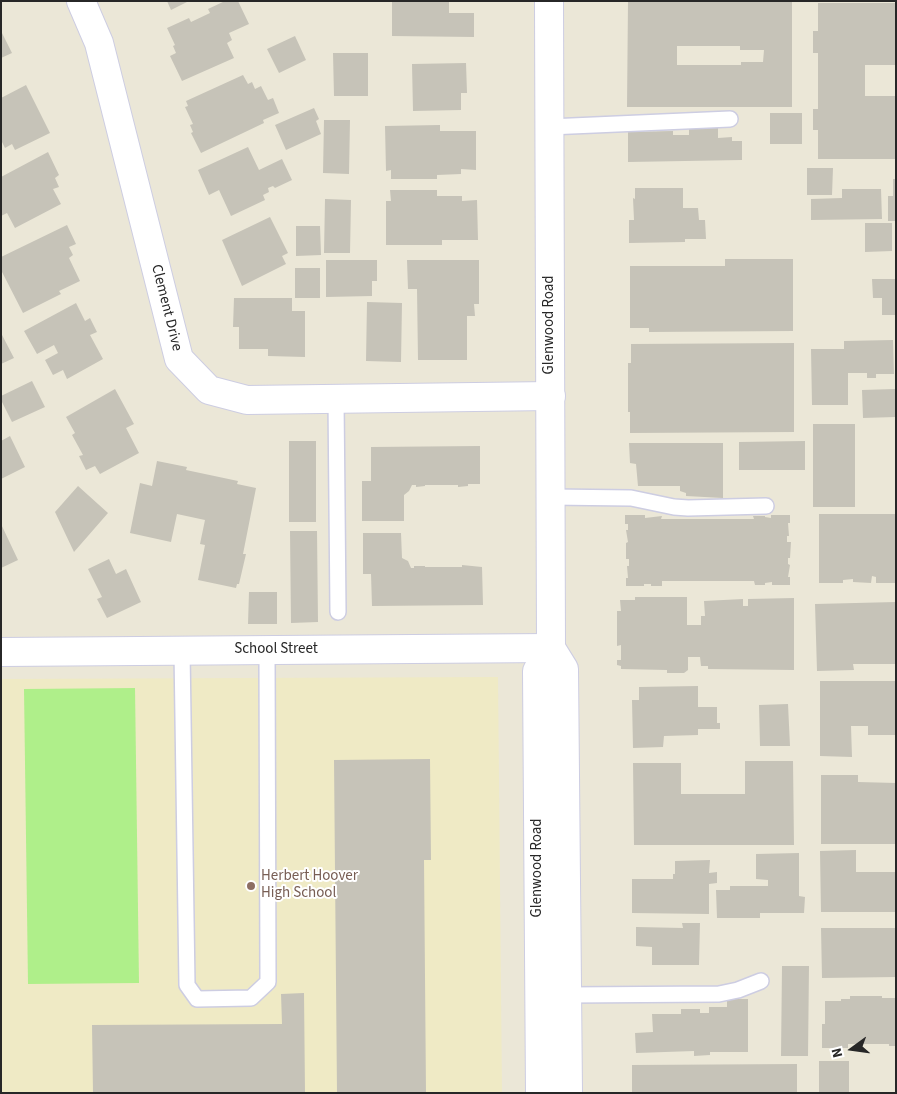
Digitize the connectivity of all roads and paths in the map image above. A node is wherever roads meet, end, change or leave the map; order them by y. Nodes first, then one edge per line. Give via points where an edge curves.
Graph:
1 (81, 1) edge
2 (549, 1) edge
3 (730, 119) dead end
4 (549, 127) junction
5 (550, 396) junction
6 (336, 398) junction
7 (551, 497) junction
8 (766, 506) dead end
9 (338, 612) dead end
10 (551, 648) junction
11 (267, 650) junction
12 (182, 651) junction
13 (1, 652) edge
14 (761, 981) dead end
15 (567, 995) junction
16 (540, 1093) edge
17 (568, 1093) edge

1 - 6 street, Clement Drive via 99,43 179,359 209,390 247,400
2 - 4 street, Glenwood Road
3 - 4 lane
4 - 5 street, Glenwood Road
5 - 6 street, Clement Drive
5 - 7 street, Glenwood Road
6 - 9 lane
7 - 8 lane via 631,498 688,508
7 - 10 street, Glenwood Road
10 - 11 street, School Street
10 - 15 street, Glenwood Road via 564,670
10 - 16 street, Glenwood Road via 537,671
11 - 12 street, School Street
11 - 12 lane via 268,982 252,998 206,999 197,999 187,985
12 - 13 street, School Street
14 - 15 lane via 718,994
15 - 17 street, Glenwood Road

